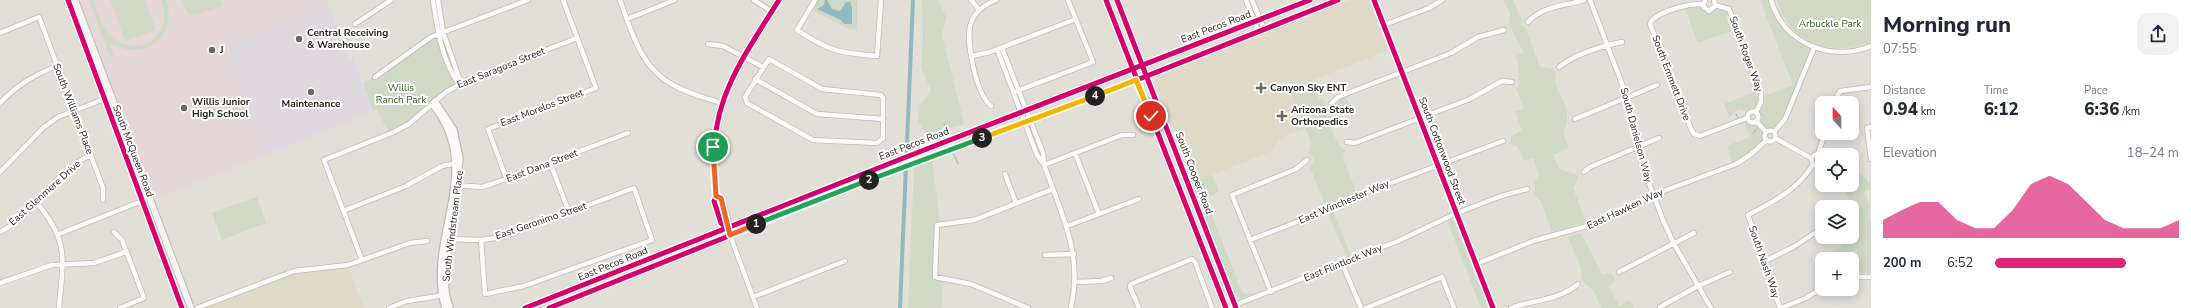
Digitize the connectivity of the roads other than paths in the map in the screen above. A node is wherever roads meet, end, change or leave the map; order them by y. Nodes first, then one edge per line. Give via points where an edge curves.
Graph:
1 (68, 0) edge
2 (75, 0) edge
3 (391, 0) edge
4 (434, 0) edge
5 (438, 0) edge
6 (528, 0) edge
7 (563, 0) edge
8 (620, 0) edge
9 (675, 0) edge
10 (754, 0) edge
11 (779, 0) edge
12 (881, 0) edge
13 (971, 0) edge
14 (996, 0) edge
15 (1068, 0) edge
16 (1106, 0) edge
17 (1117, 0) edge
18 (1310, 0) edge
19 (1338, 0) edge
20 (1374, 0) edge
21 (1442, 0) edge
22 (1584, 0) edge
23 (1590, 0) edge
24 (1771, 0) edge
25 (813, 1) edge
26 (1253, 1) edge
27 (1247, 2) edge
28 (1704, 2) edge
29 (1714, 2) edge
30 (979, 10) junction
31 (772, 12) junction
32 (627, 19) junction
33 (1076, 19) junction
34 (1257, 21) junction
35 (1528, 22) dead end
36 (355, 24) dead end
37 (1384, 25) junction
38 (1261, 30) junction
39 (1504, 30) dead end
40 (0, 33) edge
41 (441, 33) junction
42 (577, 38) junction
43 (1622, 42) dead end
44 (708, 44) dead end
45 (1607, 45) junction
46 (1871, 46) edge
47 (1814, 48) junction
48 (1000, 49) junction
49 (972, 56) junction
50 (744, 57) junction
51 (1142, 65) junction
52 (57, 66) junction
53 (762, 67) junction
54 (1559, 67) dead end
55 (1132, 69) junction
56 (1402, 72) junction
57 (1147, 76) junction
58 (375, 77) dead end
59 (755, 79) junction
60 (1136, 80) junction
61 (1512, 82) dead end
62 (459, 84) junction
63 (1657, 85) dead end
64 (1871, 87) edge
65 (1017, 91) junction
66 (112, 96) junction
67 (1838, 96) edge
68 (1627, 97) junction
69 (1, 99) edge
70 (104, 100) junction
71 (433, 102) junction
72 (721, 103) junction
73 (1331, 104) dead end
74 (991, 106) dead end
75 (74, 110) junction
76 (1025, 112) junction
77 (1756, 112) junction
78 (1420, 118) junction
79 (1747, 118) junction
80 (883, 119) junction
81 (1575, 119) dead end
82 (1028, 121) junction
83 (1756, 121) junction
84 (1869, 127) edge
85 (1766, 132) junction
86 (1774, 132) junction
87 (628, 133) dead end
88 (1133, 135) dead end
89 (1659, 138) dead end
90 (1775, 138) junction
91 (1767, 140) junction
92 (1503, 141) dead end
93 (1346, 142) dead end
94 (1638, 148) junction
95 (1075, 153) junction
96 (1815, 154) edge
97 (91, 155) junction
98 (1811, 158) junction
99 (1307, 160) dead end
100 (1871, 160) edge
101 (458, 162) junction
102 (550, 163) junction
103 (1813, 164) joint
104 (1044, 165) junction
105 (1438, 165) junction
106 (0, 172) edge
107 (1584, 172) dead end
108 (1005, 174) dead end
109 (507, 180) junction
110 (456, 186) junction
111 (1053, 189) junction
112 (1527, 189) dead end
113 (1653, 195) junction
114 (149, 196) junction
115 (1139, 198) dead end
116 (103, 200) dead end
117 (142, 201) junction
118 (37, 203) junction
119 (1016, 203) junction
120 (343, 210) junction
121 (569, 212) junction
122 (1457, 213) junction
123 (1099, 214) junction
124 (1067, 226) junction
125 (727, 228) junction
126 (0, 232) edge
127 (114, 232) dead end
128 (1694, 233) dead end
129 (1815, 233) edge
130 (59, 234) junction
131 (730, 235) junction
132 (448, 239) junction
133 (481, 240) junction
134 (1250, 240) junction
135 (427, 241) dead end
136 (1673, 242) junction
137 (126, 252) junction
138 (1074, 254) junction
139 (1045, 255) dead end
140 (362, 260) junction
141 (844, 261) dead end
142 (1763, 262) junction
143 (63, 263) junction
144 (1342, 264) junction
145 (1476, 264) junction
146 (1619, 272) dead end
147 (1730, 272) dead end
148 (1859, 277) edge
149 (1871, 277) edge
150 (1111, 278) dead end
151 (597, 280) junction
152 (1076, 282) junction
153 (0, 283) edge
154 (1578, 284) dead end
155 (1698, 286) junction
156 (600, 288) junction
157 (1271, 292) junction
158 (1815, 292) edge
159 (444, 295) junction
160 (753, 297) junction
161 (1236, 306) edge
162 (1660, 307) edge
163 (59, 308) edge
164 (120, 308) edge
165 (182, 308) edge
166 (191, 308) edge
167 (197, 308) edge
168 (389, 308) edge
169 (445, 308) edge
170 (450, 308) edge
171 (525, 308) edge
172 (549, 308) edge
173 (758, 308) edge
174 (1028, 308) edge
175 (1071, 308) edge
176 (1138, 308) edge
177 (1212, 308) edge
178 (1226, 308) edge
179 (1361, 308) edge
180 (1366, 308) edge
181 (1454, 308) edge
182 (1493, 308) edge
183 (1511, 308) edge
184 (1711, 308) edge
185 (1781, 308) edge

1 - 70 main road, South McQueen Road
2 - 66 main road, South McQueen Road
3 - 36 street
4 - 41 street
5 - 41 street
6 - 41 street
7 - 42 street
8 - 32 street
9 - 32 street
10 - 31 street
11 - 31 street
12 - 25 street via 877,56 840,53 815,42 797,30
13 - 30 street
14 - 30 street
15 - 33 street
16 - 55 main road, South Cooper Road
17 - 51 main road, South Cooper Road
18 - 34 main road, East Pecos Road
19 - 38 main road, East Pecos Road
20 - 37 street, South Cottonwood Street
21 - 37 street via 1429,8
22 - 35 street via 1551,8 1535,15
23 - 45 street, South Danielson Way
24 - 47 street via 1777,16 1789,32
26 - 27 street
26 - 34 street
27 - 34 street
28 - 29 street via 1704,8 1709,11 1713,10
28 - 79 street, South Emmett Drive via 1684,6 1652,20 1650,24 1694,134 1700,136
29 - 77 street, South Roger Way via 1729,9 1759,87 1761,102
30 - 49 street via 971,21
31 - 50 street
32 - 72 street via 645,61 654,72 676,87
33 - 48 street
33 - 65 street via 1092,62
34 - 38 street
34 - 51 main road, East Pecos Road
37 - 56 street, South Cottonwood Street
38 - 57 main road, East Pecos Road
39 - 56 street via 1478,37 1451,53
40 - 52 street, South Williams Place via 40,17
41 - 58 street via 417,46
41 - 62 street via 449,65
42 - 62 street, East Saragosa Street
42 - 109 street, East Morelos Street via 596,88 488,129
43 - 45 street
44 - 50 street via 723,46
45 - 54 street
45 - 68 street, South Danielson Way
46 - 47 street via 1844,53
47 - 86 street via 1785,119
48 - 49 street
48 - 65 street
49 - 74 street via 977,82
50 - 53 street
50 - 72 street
51 - 55 main road, East Pecos Road
51 - 57 main road, South Cooper Road
52 - 69 street via 36,74
52 - 75 street, South Williams Place
53 - 59 street
53 - 80 street via 769,59 822,89 881,95
55 - 60 main road, South Cooper Road
55 - 76 main road, East Pecos Road
56 - 73 street via 1338,97
56 - 78 street, South Cottonwood Street
57 - 60 main road, East Pecos Road
57 - 161 main road, South Cooper Road
59 - 80 street via 818,114
59 - 80 street via 745,100 813,140 877,144 881,141
60 - 82 main road, East Pecos Road
60 - 178 main road, South Cooper Road
61 - 78 street via 1502,81 1470,99
62 - 71 street, East Saragosa Street
63 - 68 street
64 - 67 street via 1840,91
65 - 76 street
66 - 70 street
66 - 114 main road, South McQueen Road
68 - 81 street
68 - 94 street, South Danielson Way
70 - 75 street
70 - 117 main road, South McQueen Road
71 - 101 street, South Windstream Place via 450,131
71 - 120 street, East Saragosa Street via 409,124 394,132 324,160
72 - 125 street via 713,147 716,196 721,198
75 - 97 street, South Williams Place
75 - 106 street via 44,127
76 - 82 street
76 - 125 main road, East Pecos Road via 901,158
77 - 79 street via 1749,113
77 - 83 street
78 - 93 street via 1355,143
78 - 105 street, South Cottonwood Street
79 - 83 street via 1751,122
82 - 104 street via 1037,155
82 - 131 main road, East Pecos Road via 900,167
83 - 85 street
84 - 100 street
85 - 86 street
85 - 91 street
86 - 90 street
87 - 102 street, East Dana Street
88 - 95 street via 1122,134
89 - 94 street
90 - 91 street via 1772,141
90 - 98 street
91 - 113 street, East Hawken Way via 1736,164
92 - 105 street, East Winchester Way
94 - 107 street via 1590,167
94 - 113 street, South Danielson Way
95 - 104 street
95 - 123 street
96 - 98 street
97 - 116 street, South Williams Place via 103,188
97 - 118 street, East Glenmere Drive via 71,167
98 - 103 street
99 - 134 street via 1296,169 1232,195
101 - 110 street, South Windstream Place
101 - 120 street via 442,166 406,186
102 - 109 street, East Dana Street
102 - 121 street
103 - 142 street, South Nash Way via 1807,176 1791,190 1748,215
104 - 111 street
105 - 122 street, South Cottonwood Street
105 - 134 street, East Winchester Way
108 - 119 street
109 - 110 street, East Dana Street via 482,187
110 - 132 street, South Windstream Place
111 - 119 street
111 - 124 street
112 - 122 street, East Flintlock Way
113 - 136 street, South Danielson Way
113 - 145 street, East Hawken Way via 1598,223 1533,241
114 - 117 street
114 - 166 main road, South McQueen Road
115 - 123 street
117 - 130 street
117 - 165 main road, South McQueen Road
118 - 126 street, East Glenmere Drive via 16,223
118 - 130 street
119 - 174 street via 974,220 937,225 935,278 972,284
120 - 140 street
121 - 133 street, East Geronimo Street via 503,237
121 - 133 street, East Geronimo Street via 634,188 652,240 524,286 485,294
122 - 144 street, East Flintlock Way
122 - 145 street, South Cottonwood Street
123 - 124 street
124 - 138 street
125 - 131 main road
125 - 151 main road, East Pecos Road
127 - 137 street via 122,240
128 - 136 street
129 - 142 street
130 - 143 street
131 - 156 main road, East Pecos Road
131 - 160 street
132 - 133 street, East Geronimo Street
132 - 159 street, South Windstream Place via 441,275
134 - 157 street
135 - 140 street via 410,243
136 - 146 street
136 - 155 street, South Danielson Way
137 - 143 street via 94,263
137 - 164 street via 144,298
138 - 139 street
138 - 152 street
140 - 167 street via 340,266 294,271
141 - 160 street
142 - 185 street, South Nash Way
143 - 153 street via 40,268
143 - 163 street
144 - 157 street, East Flintlock Way
144 - 179 street
145 - 182 street, South Cottonwood Street
147 - 155 street
148 - 149 street
150 - 152 street via 1102,282
151 - 156 main road
151 - 171 main road, East Pecos Road
152 - 175 street
154 - 183 street via 1570,291
155 - 162 street
155 - 184 street, South Danielson Way
156 - 172 main road, East Pecos Road
157 - 161 street, East Flintlock Way
158 - 185 street
159 - 168 street via 407,301
159 - 169 street, South Windstream Place
159 - 170 street, South Windstream Place
160 - 173 street
161 - 178 street, East Flintlock Way
176 - 177 street via 1131,284 1192,259
180 - 181 street via 1442,277

